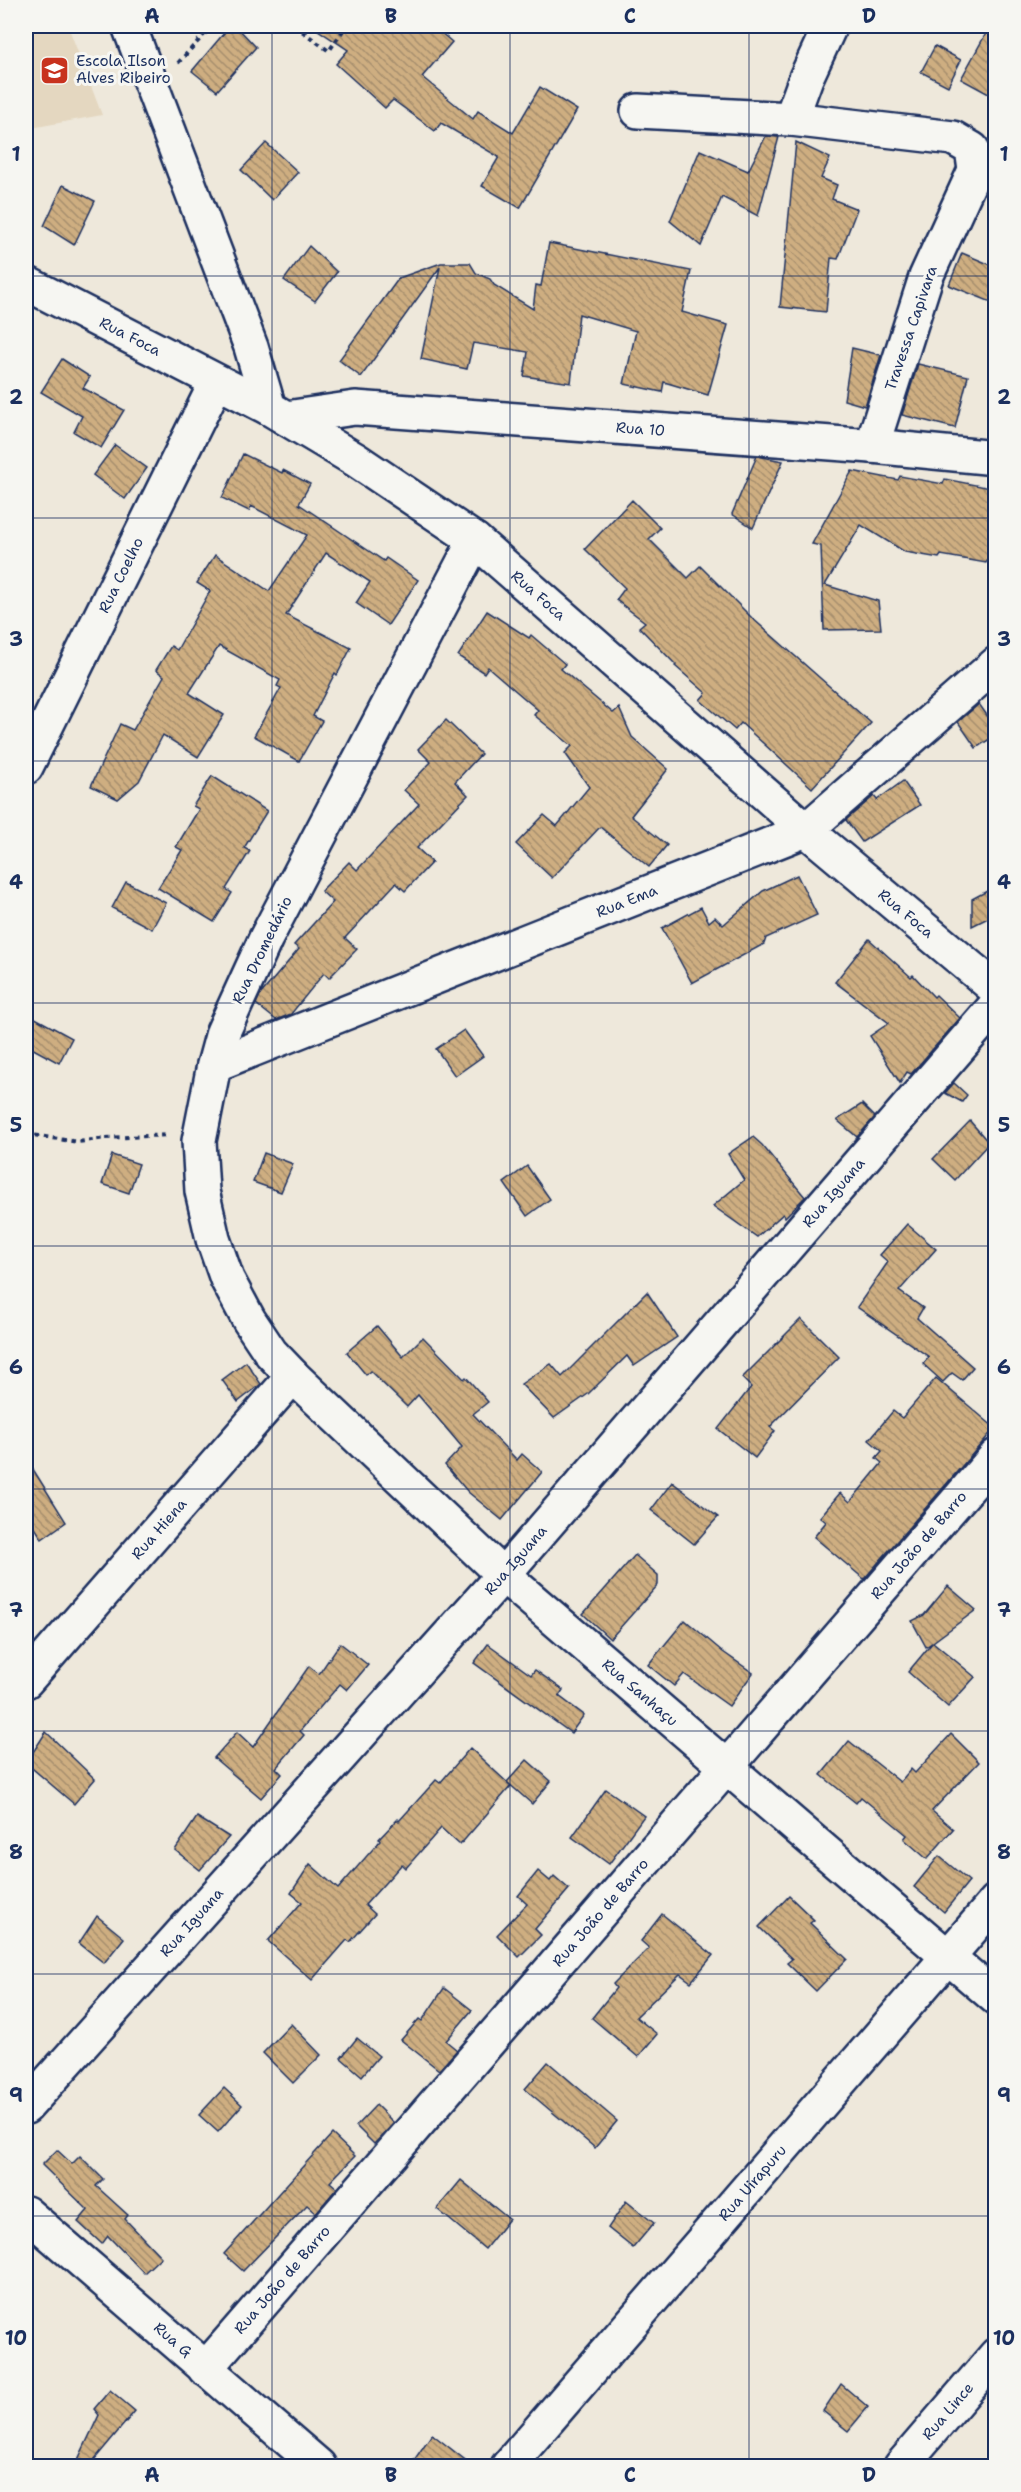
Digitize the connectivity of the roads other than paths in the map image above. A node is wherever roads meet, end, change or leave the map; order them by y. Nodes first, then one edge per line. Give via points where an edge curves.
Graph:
1 (129, 26) edge
2 (830, 26) edge
3 (638, 111) dead end
4 (791, 119) junction
5 (26, 283) edge
6 (216, 383) junction
7 (278, 413) junction
8 (872, 446) junction
9 (996, 458) edge
10 (475, 540) junction
11 (996, 664) edge
12 (26, 767) edge
13 (806, 831) junction
14 (996, 989) edge
15 (996, 1005) edge
16 (214, 1065) junction
17 (293, 1376) junction
18 (996, 1456) edge
19 (503, 1575) junction
20 (26, 1681) edge
21 (725, 1766) junction
22 (996, 1901) edge
23 (947, 1955) junction
24 (996, 1998) edge
25 (26, 2107) edge
26 (26, 2213) edge
27 (996, 2355) edge
28 (205, 2369) junction
29 (319, 2466) edge
30 (508, 2466) edge
31 (901, 2466) edge

1 - 7 street
2 - 4 street
3 - 4 street, Travessa Capivara
4 - 8 street, Travessa Capivara via 953,138 972,149 975,170 926,278
5 - 6 street, Rua Foca
6 - 7 street, Rua Foca
6 - 12 street, Rua Coelho
7 - 8 street, Rua 10 via 355,408
7 - 10 street, Rua Foca
8 - 9 street, Rua 10
10 - 13 street, Rua Foca
10 - 16 street, Rua Dromedário via 266,938 223,1032
11 - 13 street, Rua Ema
13 - 14 street, Rua Foca
13 - 16 street, Rua Ema
15 - 19 street, Rua Iguana
16 - 17 street, Rua Dromedário via 199,1141 202,1191 213,1239 227,1279 249,1320 271,1353
17 - 19 street, Rua Sanhaçu
17 - 20 street, Rua Hiena
18 - 21 street, Rua João de Barro
19 - 21 street, Rua Sanhaçu
19 - 25 street, Rua Iguana
21 - 23 street, Rua Sanhaçu
21 - 28 street, Rua João de Barro
22 - 23 street, Rua Uirapuru
23 - 24 street, Rua Sanhaçu
23 - 30 street, Rua Uirapuru
26 - 28 street, Rua G
27 - 31 street, Rua Lince
28 - 29 street, Rua G

